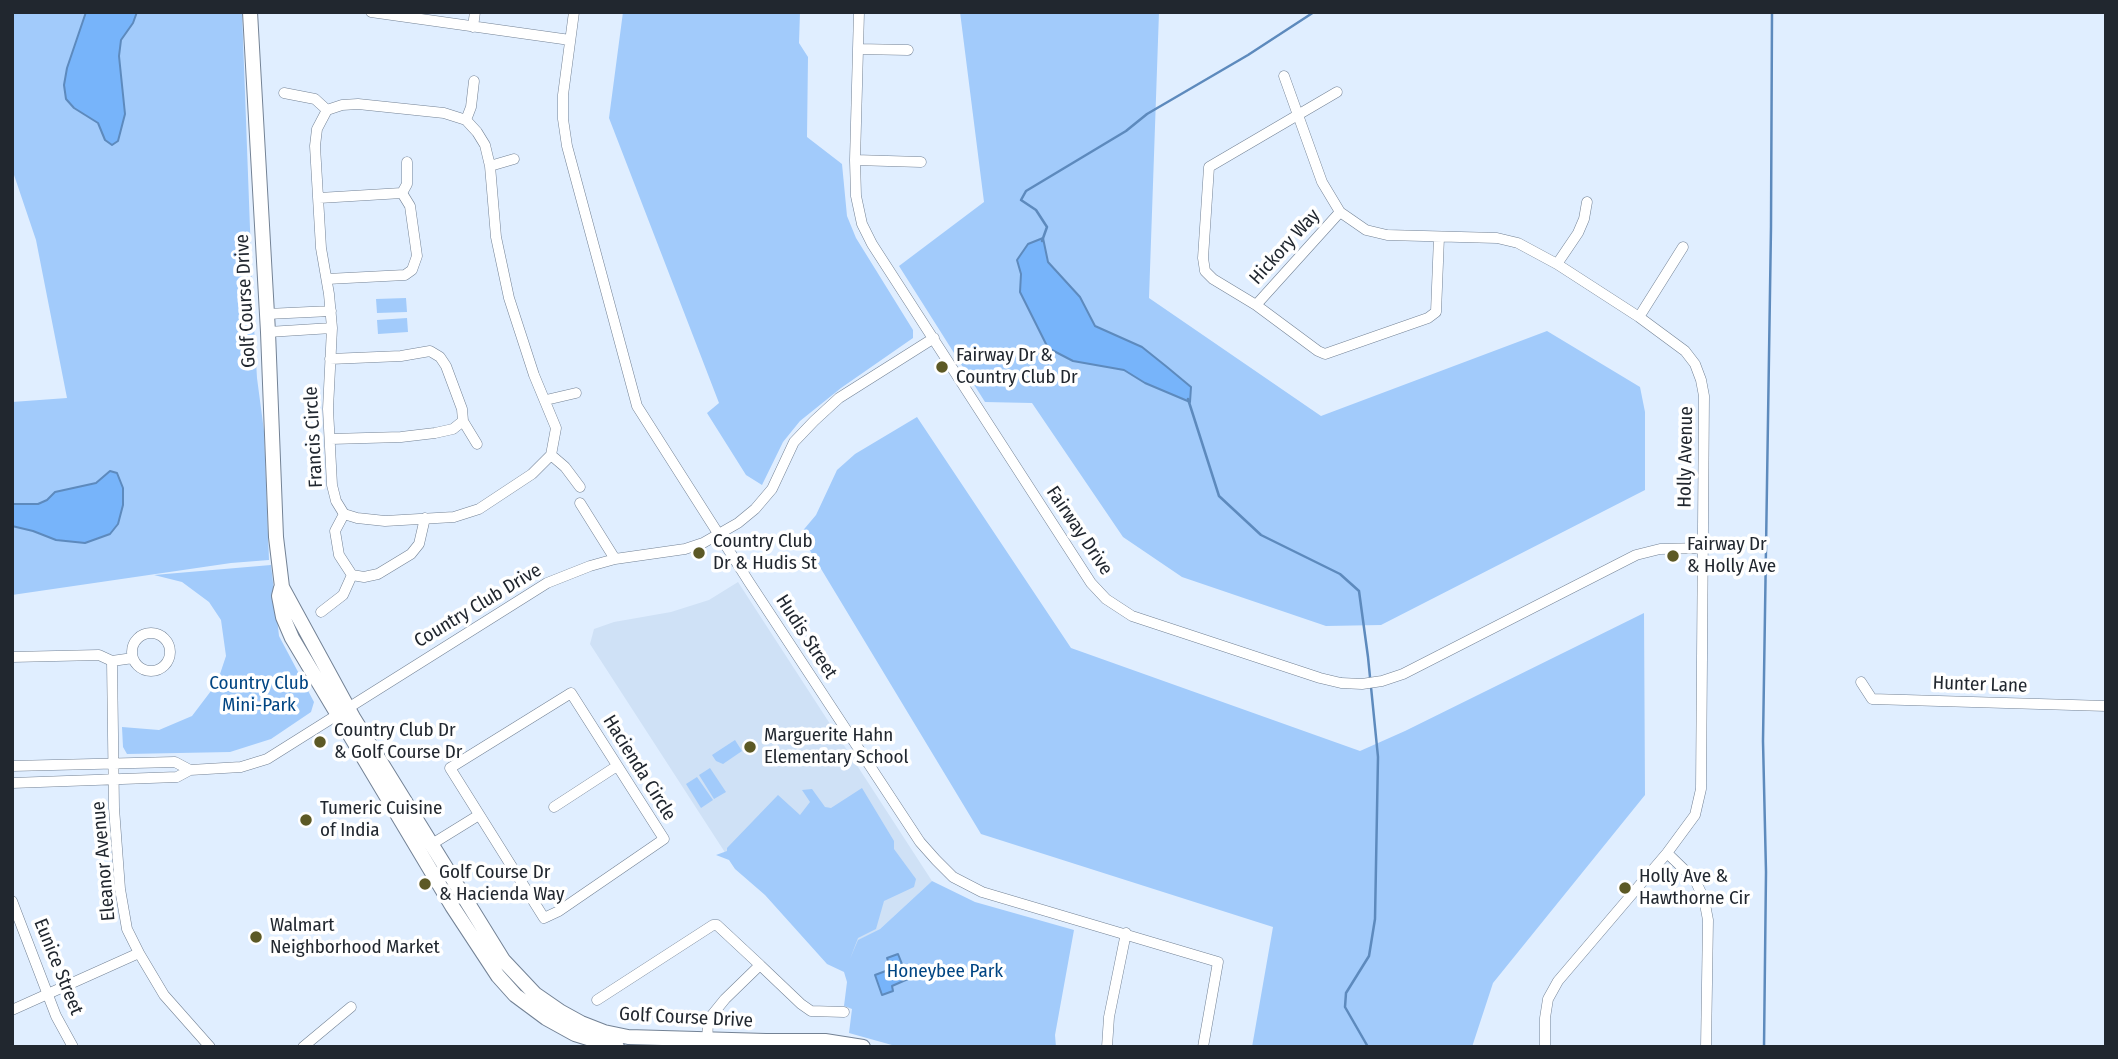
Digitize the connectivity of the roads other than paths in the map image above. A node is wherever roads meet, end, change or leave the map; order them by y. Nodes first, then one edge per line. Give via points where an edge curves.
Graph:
1 (250, 12) edge
2 (371, 12) edge
3 (475, 12) edge
4 (573, 12) edge
5 (859, 12) edge
6 (472, 27) junction
7 (570, 40) junction
8 (858, 49) junction
9 (908, 50) dead end
10 (1284, 76) dead end
11 (474, 81) dead end
12 (1337, 92) dead end
13 (284, 93) dead end
14 (327, 110) junction
15 (1297, 115) junction
16 (467, 120) junction
17 (514, 159) dead end
18 (855, 160) junction
19 (407, 162) dead end
20 (921, 162) dead end
21 (490, 166) junction
22 (402, 193) junction
23 (319, 198) junction
24 (1587, 202) dead end
25 (1339, 212) junction
26 (1439, 237) junction
27 (1683, 247) dead end
28 (1557, 264) junction
29 (327, 279) junction
30 (1256, 305) junction
31 (331, 311) junction
32 (267, 314) junction
33 (1639, 317) junction
34 (332, 328) junction
35 (268, 332) junction
36 (934, 338) junction
37 (330, 359) junction
38 (576, 393) dead end
39 (546, 400) junction
40 (463, 421) junction
41 (331, 439) junction
42 (477, 444) dead end
43 (551, 455) junction
44 (580, 486) dead end
45 (580, 503) dead end
46 (344, 514) junction
47 (425, 518) junction
48 (718, 535) junction
49 (1702, 548) junction
50 (615, 559) junction
51 (352, 575) junction
52 (321, 612) dead end
53 (12, 657) edge
54 (133, 658) dead end
55 (112, 661) junction
56 (1861, 682) dead end
57 (2106, 706) edge
58 (342, 711) junction
59 (12, 766) edge
60 (617, 766) junction
61 (190, 770) junction
62 (115, 771) junction
63 (12, 783) edge
64 (554, 807) dead end
65 (479, 815) junction
66 (432, 844) junction
67 (1667, 853) junction
68 (12, 901) edge
69 (1126, 933) junction
70 (139, 953) junction
71 (760, 965) junction
72 (49, 995) junction
73 (597, 1000) dead end
74 (351, 1007) dead end
75 (12, 1010) edge
76 (844, 1012) dead end
77 (707, 1043) edge
78 (860, 1046) edge
79 (73, 1047) edge
80 (210, 1047) edge
81 (303, 1047) edge
82 (617, 1047) edge
83 (1107, 1047) edge
84 (1203, 1047) edge
85 (1545, 1047) edge
86 (1706, 1047) edge

1 - 32 street, Golf Course Drive
2 - 6 street
3 - 6 street
4 - 7 street, Hudis Street
5 - 8 street, Fairway Drive
6 - 7 street
7 - 48 street, Hudis Street via 563,95 567,146 637,406
8 - 9 street
8 - 18 street, Fairway Drive
10 - 15 street, Holly Avenue
11 - 16 street
12 - 15 street
13 - 14 street via 315,99
14 - 16 street via 358,104 444,113
14 - 23 street, Francis Circle via 315,146
15 - 25 street, Holly Avenue
15 - 30 street via 1209,167 1205,271
16 - 21 street via 485,145
17 - 21 street
18 - 20 street
18 - 36 street, Fairway Drive via 862,224
19 - 22 street via 407,184
21 - 39 street via 496,237 509,298
22 - 23 street
22 - 29 street via 410,206 417,256 412,270 405,275
23 - 29 street, Francis Circle
24 - 28 street via 1578,233
25 - 26 street, Holly Avenue via 1366,230
25 - 30 street, Hickory Way
26 - 28 street, Holly Avenue via 1497,238 1518,243
26 - 30 street via 1438,302 1436,312 1428,318 1325,354
27 - 33 street
28 - 33 street, Holly Avenue
29 - 31 street, Francis Circle
31 - 32 street
31 - 34 street, Francis Circle
32 - 35 street, Golf Course Drive
33 - 49 street, Holly Avenue via 1685,351 1701,380
34 - 35 street
34 - 37 street, Francis Circle
35 - 58 street, Golf Course Drive via 282,587
36 - 48 street, Country Club Drive via 839,398 794,442 772,489 747,516
36 - 49 street, Fairway Drive via 1091,583 1107,599 1132,617 1320,678 1362,684 1403,674 1636,555
37 - 40 street via 430,351 446,366
37 - 41 street, Francis Circle
38 - 39 street
39 - 43 street via 556,428
40 - 41 street via 435,433
40 - 42 street
41 - 46 street, Francis Circle via 332,485
43 - 44 street
43 - 47 street via 532,474 480,509 454,517
45 - 50 street
46 - 47 street via 384,521
46 - 51 street via 335,531 339,555
47 - 51 street via 419,544 411,554 378,574
48 - 50 street, Country Club Drive via 685,549
48 - 69 street, Hudis Street via 920,842 944,869 982,892
49 - 67 street, Holly Avenue via 1701,789 1695,815
50 - 58 street, Country Club Drive via 547,583
51 - 52 street via 343,595
53 - 55 street via 99,655
54 - 55 street
55 - 62 street, Eleanor Avenue
56 - 57 street, Hunter Lane via 1871,699
58 - 61 street, Country Club Drive via 267,759 241,767
58 - 66 street, Golf Course Drive
58 - 82 street, Golf Course Drive via 452,906 498,976 546,1018 575,1034
59 - 62 street, Country Club Drive
60 - 64 street
60 - 65 street, Hacienda Circle via 571,693 450,768
60 - 65 street, Hacienda Circle via 664,839 544,918
61 - 62 street, Country Club Drive via 177,777
61 - 62 street, Country Club Drive via 175,762
62 - 63 street, Country Club Drive
62 - 70 street, Eleanor Avenue via 120,889 127,929
65 - 66 street
66 - 77 street, Golf Course Drive via 503,960 535,994 604,1032
67 - 85 street, Holly Avenue via 1558,981 1548,999
67 - 86 street via 1695,880 1704,899 1708,920
68 - 72 street, Eunice Street
69 - 83 street
69 - 84 street, Hudis Street via 1218,962
70 - 72 street
70 - 80 street, Eleanor Avenue via 164,995
71 - 73 street via 713,925
71 - 76 street via 811,1011
71 - 77 street via 708,1020
72 - 75 street
72 - 79 street, Eunice Street
74 - 81 street
77 - 78 street, Golf Course Drive via 825,1041

